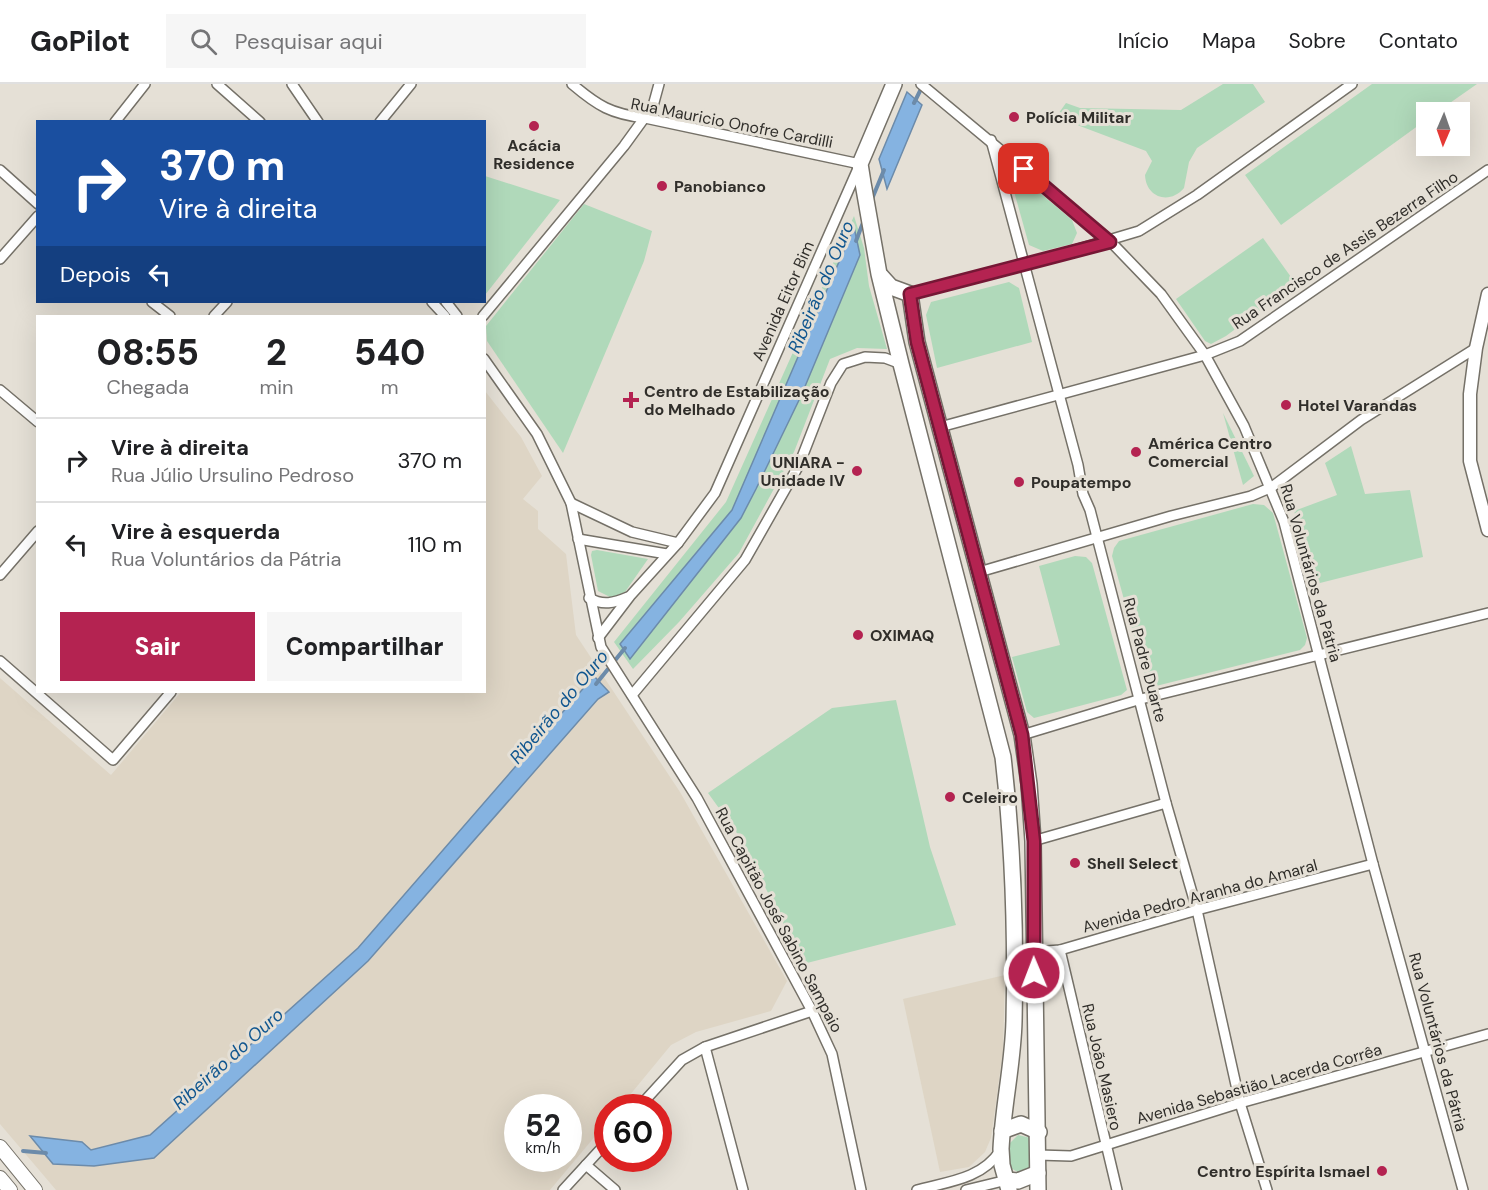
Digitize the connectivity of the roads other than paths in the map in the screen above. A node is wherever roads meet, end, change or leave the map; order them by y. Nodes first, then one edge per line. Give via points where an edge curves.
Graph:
1 (145, 84) edge
2 (217, 84) edge
3 (292, 84) edge
4 (411, 84) edge
5 (572, 84) edge
6 (659, 84) edge
7 (894, 84) edge
8 (921, 84) edge
9 (1353, 84) edge
10 (645, 118) junction
11 (117, 120) edge
12 (258, 120) edge
13 (317, 120) edge
14 (382, 120) edge
15 (990, 140) junction
16 (860, 164) junction
17 (0, 170) edge
18 (1488, 170) edge
19 (36, 202) edge
20 (36, 218) edge
21 (1110, 242) junction
22 (0, 260) edge
23 (1025, 266) junction
24 (879, 273) junction
25 (910, 294) junction
26 (1488, 294) edge
27 (153, 303) edge
28 (226, 303) edge
29 (433, 303) edge
30 (447, 303) edge
31 (169, 315) edge
32 (215, 315) edge
33 (444, 315) edge
34 (456, 315) edge
35 (484, 315) edge
36 (1476, 348) junction
37 (1205, 355) junction
38 (486, 362) edge
39 (901, 364) junction
40 (0, 390) edge
41 (1059, 393) junction
42 (36, 420) edge
43 (940, 427) junction
44 (1272, 487) junction
45 (571, 503) junction
46 (1488, 530) edge
47 (36, 533) edge
48 (1098, 538) junction
49 (579, 539) junction
50 (678, 543) junction
51 (667, 554) junction
52 (979, 572) junction
53 (0, 575) edge
54 (630, 596) junction
55 (589, 598) junction
56 (1488, 613) edge
57 (600, 643) junction
58 (1320, 655) junction
59 (0, 661) edge
60 (36, 693) edge
61 (37, 693) edge
62 (170, 693) edge
63 (632, 695) junction
64 (1141, 699) junction
65 (1022, 735) junction
66 (1166, 803) junction
67 (1034, 841) junction
68 (1373, 864) junction
69 (1197, 910) junction
70 (1060, 950) junction
71 (1034, 952) junction
72 (812, 1011) junction
73 (1488, 1034) edge
74 (705, 1047) junction
75 (1426, 1052) junction
76 (651, 1094) edge
77 (1240, 1103) junction
78 (1002, 1131) junction
79 (1039, 1132) junction
80 (1104, 1144) junction
81 (0, 1147) edge
82 (1001, 1149) junction
83 (1038, 1155) junction
84 (594, 1156) edge
85 (586, 1165) junction
86 (1038, 1173) junction
87 (0, 1178) edge
88 (1008, 1185) edge
89 (10, 1190) edge
90 (35, 1190) edge
91 (564, 1190) edge
92 (615, 1190) edge
93 (743, 1190) edge
94 (861, 1190) edge
95 (917, 1190) edge
96 (966, 1190) edge
97 (1038, 1190) edge
98 (1117, 1190) edge
99 (1267, 1190) edge
100 (1463, 1190) edge

1 - 11 street
2 - 12 street
3 - 13 street
4 - 14 street
5 - 10 street, Rua Mauricio Onofre Cardilli via 594,103 618,115
6 - 10 street
7 - 16 main road
8 - 15 street, Rua Voluntários da Pátria
9 - 21 street via 1172,212
10 - 16 street, Rua Mauricio Onofre Cardilli
10 - 35 street
15 - 21 street, Rua Voluntários da Pátria
15 - 23 street, Rua Padre Duarte
16 - 24 main road
16 - 50 street, Avenida Eitor Bim via 715,493
17 - 19 street
18 - 37 street, Rua Francisco de Assis Bezerra Filho via 1240,341
20 - 22 street
21 - 23 street
21 - 37 street, Rua Voluntários da Pátria via 1161,294
23 - 25 street
23 - 41 street, Rua Padre Duarte
24 - 25 main road via 891,287
24 - 39 main road
25 - 43 main road via 917,342
26 - 36 street
27 - 31 street
28 - 32 street
29 - 33 street
30 - 34 street
36 - 44 street via 1361,420
36 - 46 street via 1470,394 1470,461
37 - 41 street, Rua Francisco de Assis Bezerra Filho
37 - 44 street, Rua Voluntários da Pátria
38 - 45 street via 537,434
39 - 63 street via 865,357 843,364 831,383 799,465 745,560
39 - 78 main road via 1002,757 1010,815 1014,1022
40 - 42 street
41 - 43 street, Rua Francisco de Assis Bezerra Filho
41 - 48 street, Rua Padre Duarte via 1083,494
43 - 52 main road
44 - 48 street
44 - 58 street, Rua Voluntários da Pátria
45 - 49 street
45 - 50 street via 632,532
47 - 53 street
48 - 52 street
48 - 64 street, Rua Padre Duarte
49 - 51 street
49 - 55 street
50 - 51 street, Avenida Eitor Bim
51 - 54 street, Avenida Eitor Bim
52 - 65 main road
54 - 55 street via 615,603 598,603
54 - 57 street, Avenida Eitor Bim
55 - 57 street
56 - 58 street
57 - 63 street, Rua Capitão José Sabino Sampaio
58 - 64 street
58 - 68 street, Rua Voluntários da Pátria
59 - 60 street
61 - 62 street via 113,760
63 - 72 street, Rua Capitão José Sabino Sampaio via 697,798
64 - 65 street
64 - 66 street, Rua Padre Duarte
65 - 67 main road
66 - 67 street
66 - 69 street, Rua Padre Duarte
67 - 71 main road
68 - 69 street, Avenida Pedro Aranha do Amaral
68 - 75 street, Rua Voluntários da Pátria
69 - 70 street, Avenida Pedro Aranha do Amaral
69 - 77 street, Rua Padre Duarte
70 - 71 street, Avenida Pedro Aranha do Amaral
70 - 80 street, Rua João Masiero
71 - 79 main road
72 - 74 street
72 - 94 street, Rua Capitão José Sabino Sampaio via 832,1054
73 - 75 street, Avenida Sebastião Lacerda Corrêa
74 - 76 street via 682,1060
74 - 93 street
75 - 77 street, Avenida Sebastião Lacerda Corrêa
75 - 100 street, Rua Voluntários da Pátria
77 - 80 street, Avenida Sebastião Lacerda Corrêa
77 - 99 street, Rua Padre Duarte
78 - 79 main road via 1020,1124
78 - 82 main road
79 - 83 main road
80 - 83 street, Avenida Sebastião Lacerda Corrêa via 1071,1156
80 - 98 street, Rua João Masiero
81 - 90 main road
82 - 88 main road
82 - 95 street via 977,1173
83 - 86 main road
84 - 85 street
85 - 91 street
85 - 92 street
86 - 88 main road
86 - 97 main road
87 - 89 main road
88 - 96 street

